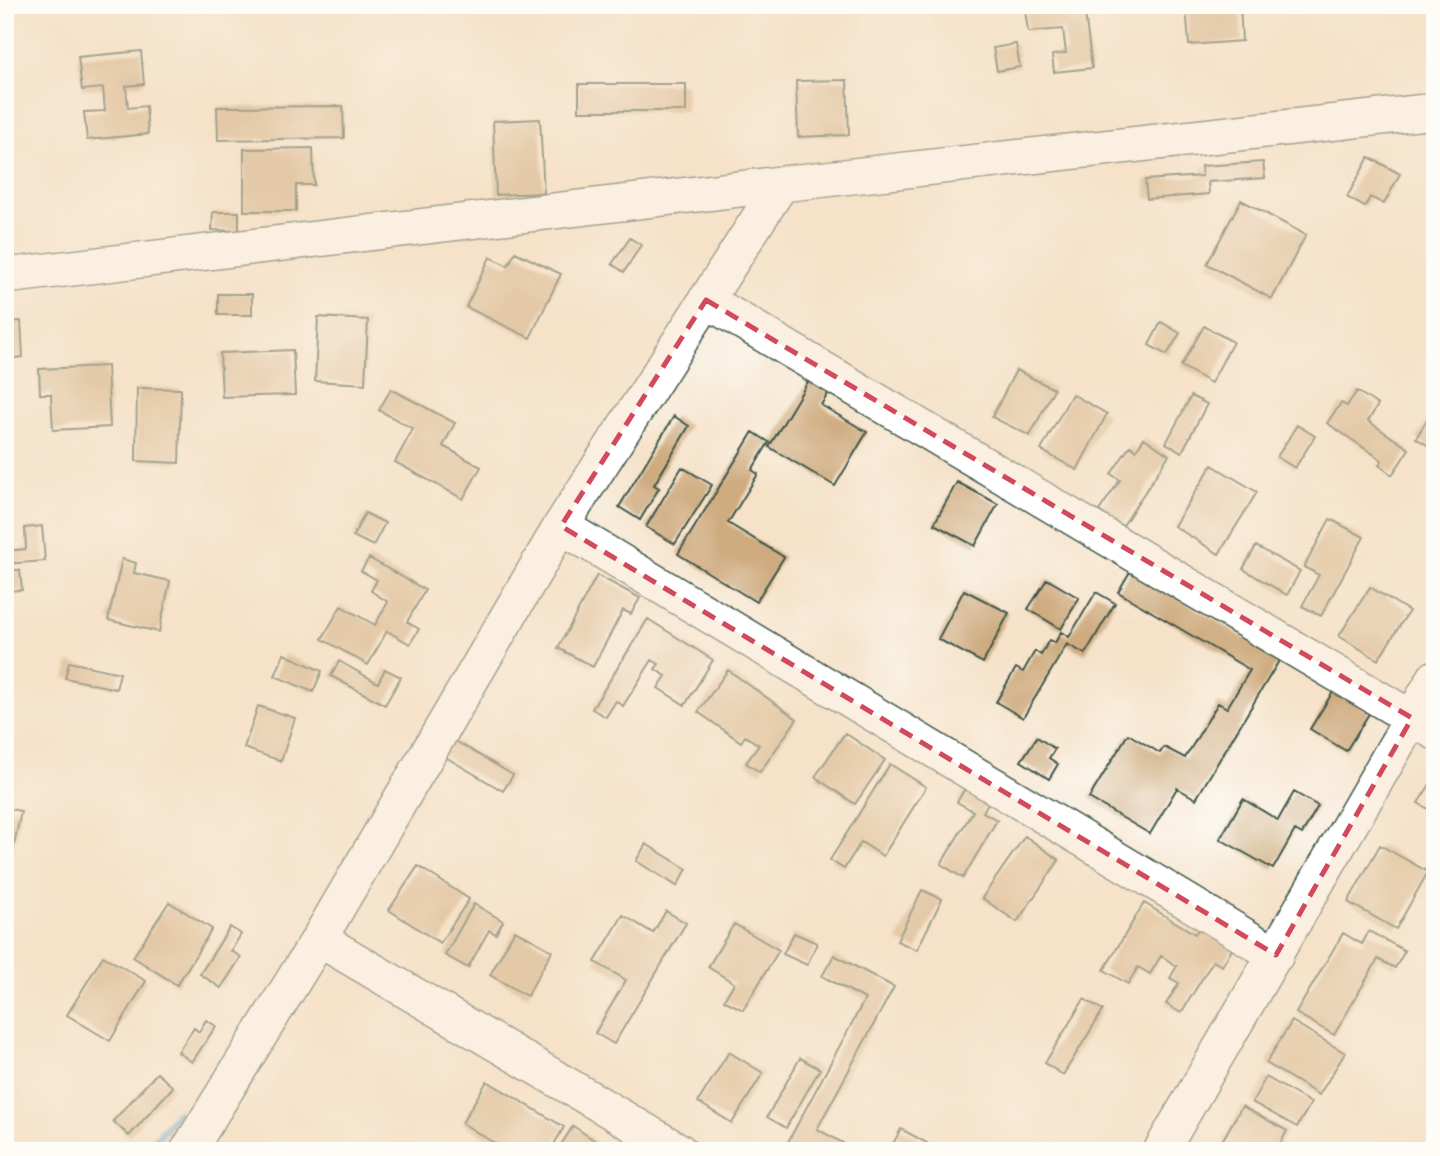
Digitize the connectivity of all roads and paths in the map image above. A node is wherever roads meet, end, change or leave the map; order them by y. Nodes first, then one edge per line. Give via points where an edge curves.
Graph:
1 (1435, 111) edge
2 (781, 184) junction
3 (5, 276) edge
4 (706, 300) junction
5 (561, 526) junction
6 (1435, 678) edge
7 (1423, 725) edge
8 (319, 939) junction
9 (1276, 955) junction
10 (188, 1151) edge
11 (678, 1151) edge
12 (1161, 1151) edge

1 - 2 street
2 - 3 street
2 - 4 street
4 - 5 street
4 - 7 street
5 - 8 street
5 - 9 street
6 - 7 street
7 - 9 street
8 - 10 street
8 - 11 street
9 - 12 street

